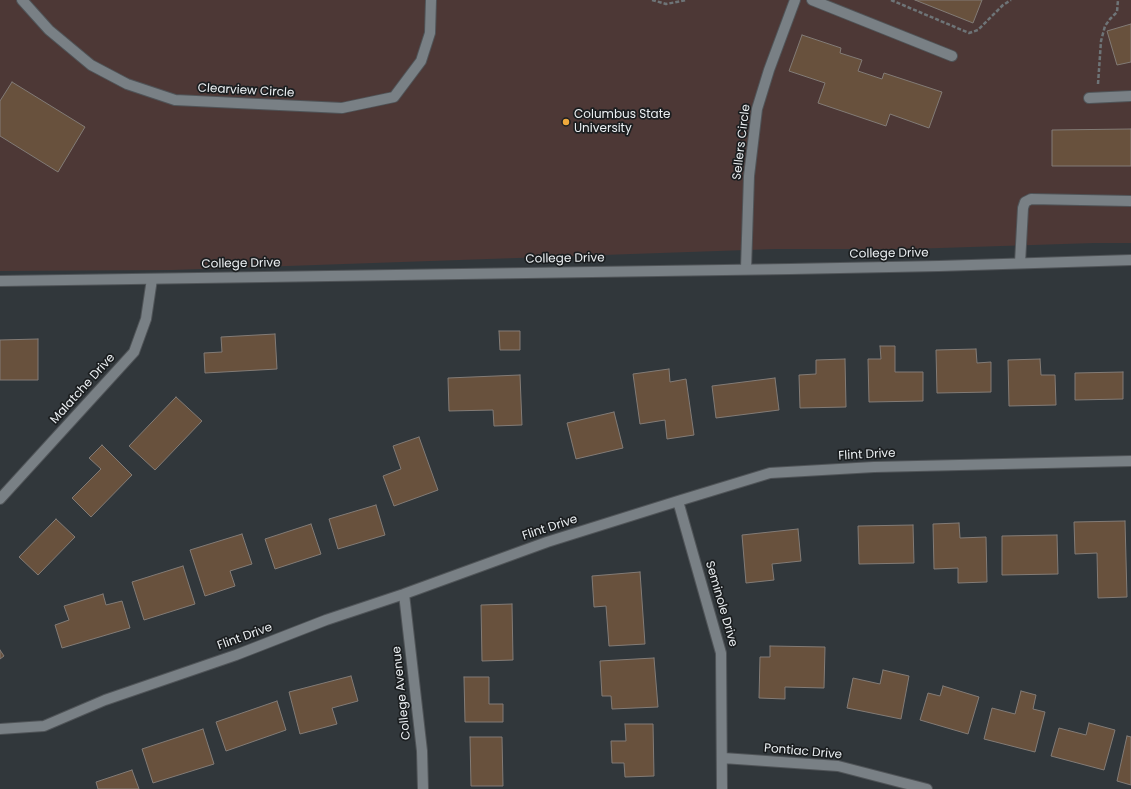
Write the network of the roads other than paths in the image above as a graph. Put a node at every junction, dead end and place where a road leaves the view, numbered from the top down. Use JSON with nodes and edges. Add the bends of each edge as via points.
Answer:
{"nodes":[{"id":1,"x":22,"y":0,"type":"edge"},
{"id":2,"x":431,"y":0,"type":"edge"},
{"id":3,"x":795,"y":0,"type":"edge"},
{"id":4,"x":812,"y":0,"type":"edge"},
{"id":5,"x":952,"y":56,"type":"dead end"},
{"id":6,"x":1131,"y":96,"type":"edge"},
{"id":7,"x":1093,"y":98,"type":"road end"},
{"id":8,"x":1131,"y":201,"type":"edge"},
{"id":9,"x":1131,"y":260,"type":"edge"},
{"id":10,"x":1020,"y":263,"type":"junction"},
{"id":11,"x":746,"y":270,"type":"junction"},
{"id":12,"x":152,"y":279,"type":"junction"},
{"id":13,"x":0,"y":281,"type":"edge"},
{"id":14,"x":1131,"y":461,"type":"edge"},
{"id":15,"x":0,"y":499,"type":"edge"},
{"id":16,"x":678,"y":501,"type":"junction"},
{"id":17,"x":404,"y":594,"type":"junction"},
{"id":18,"x":0,"y":729,"type":"edge"},
{"id":19,"x":723,"y":758,"type":"junction"},
{"id":20,"x":423,"y":789,"type":"edge"},
{"id":21,"x":722,"y":789,"type":"edge"},
{"id":22,"x":927,"y":789,"type":"edge"}],
"edges":[{"from":1,"to":2,"type":"street","name":"Clearview Circle","via":[[49,30],[91,65],[127,84],[175,100],[342,108],[394,97],[421,61],[430,33]]},
{"from":3,"to":11,"type":"street","name":"Sellers Circle","via":[[757,109],[749,176]]},
{"from":4,"to":5,"type":"street"},
{"from":6,"to":7,"type":"street"},
{"from":8,"to":10,"type":"street","via":[[1031,199],[1025,202]]},
{"from":9,"to":10,"type":"street","name":"College Drive"},
{"from":10,"to":11,"type":"street","name":"College Drive"},
{"from":11,"to":12,"type":"street","name":"College Drive"},
{"from":12,"to":13,"type":"street","name":"College Drive"},
{"from":12,"to":15,"type":"street","name":"Malatche Drive","via":[[146,319],[134,352]]},
{"from":14,"to":16,"type":"street","name":"Flint Drive","via":[[874,467],[770,474]]},
{"from":16,"to":17,"type":"street","name":"Flint Drive","via":[[547,542]]},
{"from":16,"to":19,"type":"street","name":"Seminole Drive","via":[[722,653]]},
{"from":17,"to":18,"type":"street","name":"Flint Drive","via":[[105,700],[44,726]]},
{"from":17,"to":20,"type":"street","name":"College Avenue","via":[[422,751]]},
{"from":19,"to":21,"type":"street","name":"Seminole Drive"},
{"from":19,"to":22,"type":"street","name":"Pontiac Drive","via":[[838,766]]}]}
